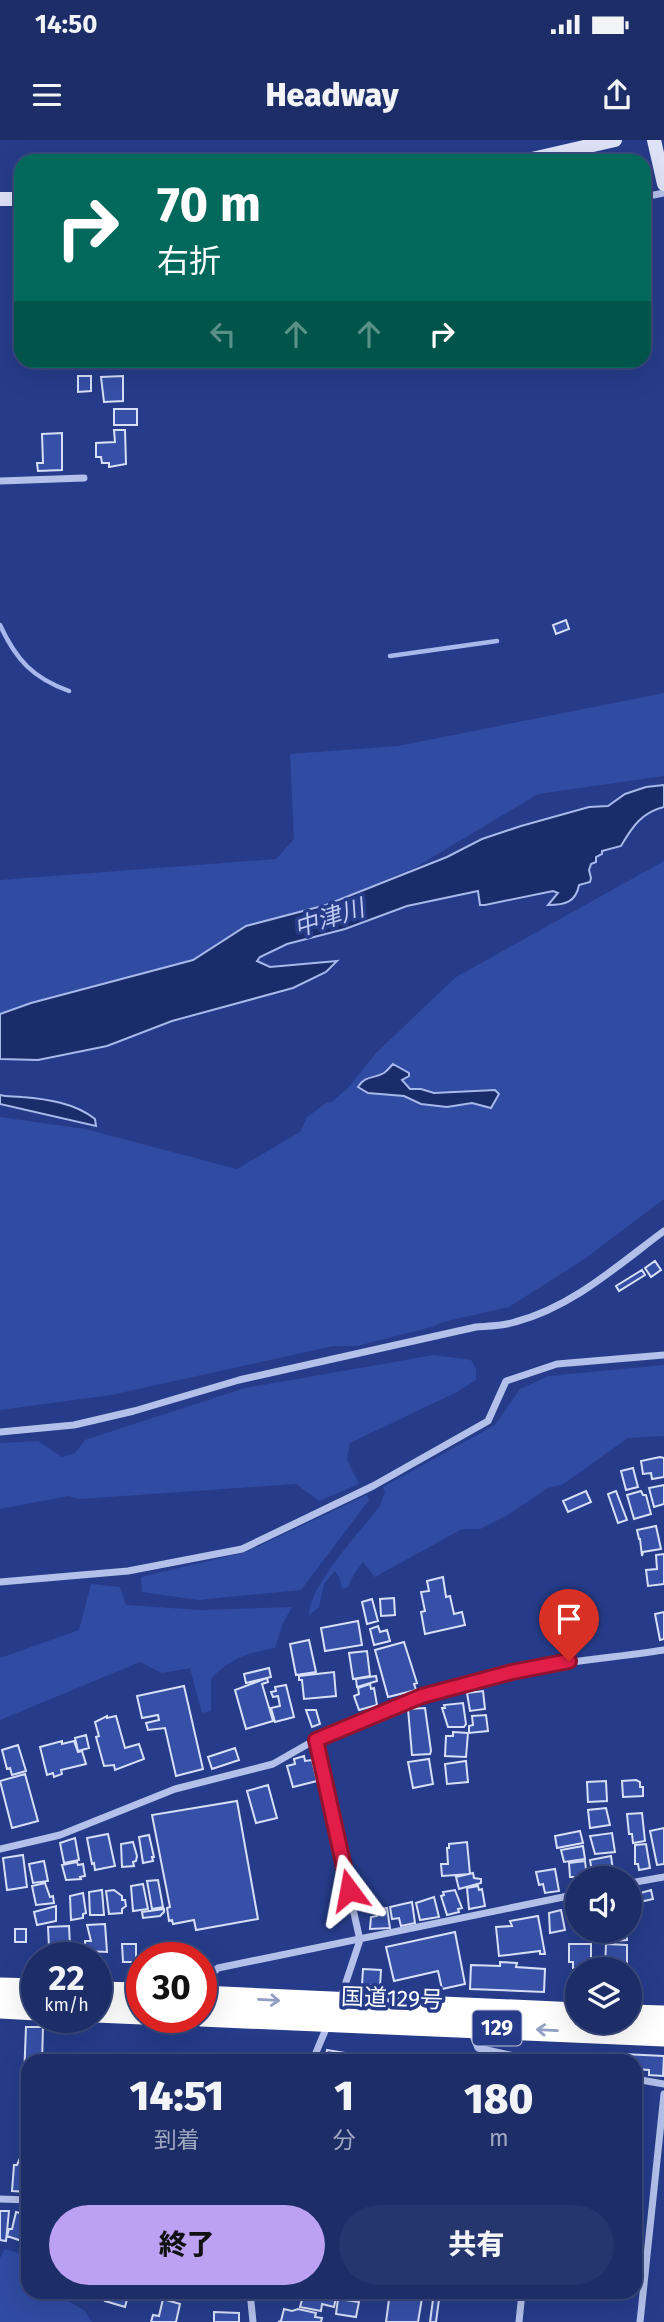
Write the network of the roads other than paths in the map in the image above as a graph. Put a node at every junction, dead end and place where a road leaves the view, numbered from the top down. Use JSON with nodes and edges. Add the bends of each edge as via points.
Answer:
{"nodes":[{"id":1,"x":615,"y":140,"type":"edge"},
{"id":2,"x":654,"y":140,"type":"edge"},
{"id":3,"x":554,"y":154,"type":"edge"},
{"id":4,"x":664,"y":184,"type":"edge"},
{"id":5,"x":84,"y":478,"type":"dead end"},
{"id":6,"x":0,"y":481,"type":"edge"},
{"id":7,"x":664,"y":1231,"type":"edge"},
{"id":8,"x":664,"y":1355,"type":"edge"},
{"id":9,"x":0,"y":1432,"type":"edge"},
{"id":10,"x":0,"y":1582,"type":"edge"},
{"id":11,"x":664,"y":1650,"type":"edge"},
{"id":12,"x":316,"y":1740,"type":"junction"},
{"id":13,"x":0,"y":1849,"type":"edge"},
{"id":14,"x":664,"y":1877,"type":"edge"},
{"id":15,"x":642,"y":1881,"type":"edge"},
{"id":16,"x":565,"y":1897,"type":"edge"},
{"id":17,"x":360,"y":1940,"type":"junction"},
{"id":18,"x":217,"y":1969,"type":"edge"},
{"id":19,"x":0,"y":1988,"type":"edge"},
{"id":20,"x":21,"y":1989,"type":"edge"},
{"id":21,"x":217,"y":1998,"type":"edge"},
{"id":22,"x":0,"y":2008,"type":"edge"},
{"id":23,"x":21,"y":2009,"type":"edge"},
{"id":24,"x":334,"y":2013,"type":"junction"},
{"id":25,"x":565,"y":2013,"type":"edge"},
{"id":26,"x":217,"y":2016,"type":"edge"},
{"id":27,"x":642,"y":2016,"type":"edge"},
{"id":28,"x":664,"y":2017,"type":"edge"},
{"id":29,"x":470,"y":2027,"type":"junction"},
{"id":30,"x":664,"y":2036,"type":"edge"},
{"id":31,"x":316,"y":2054,"type":"edge"},
{"id":32,"x":505,"y":2054,"type":"edge"},
{"id":33,"x":642,"y":2080,"type":"edge"},
{"id":34,"x":664,"y":2084,"type":"edge"},
{"id":35,"x":664,"y":2094,"type":"edge"},
{"id":36,"x":0,"y":2199,"type":"edge"},
{"id":37,"x":21,"y":2200,"type":"edge"},
{"id":38,"x":251,"y":2299,"type":"edge"},
{"id":39,"x":521,"y":2299,"type":"edge"},
{"id":40,"x":253,"y":2322,"type":"edge"},
{"id":41,"x":519,"y":2322,"type":"edge"},
{"id":42,"x":640,"y":2322,"type":"edge"}],
"edges":[{"from":1,"to":3,"type":"street"},
{"from":2,"to":4,"type":"street"},
{"from":5,"to":6,"type":"street"},
{"from":7,"to":9,"type":"street","via":[[579,1294],[544,1313],[512,1323],[239,1380],[74,1425]]},
{"from":8,"to":10,"type":"street","via":[[557,1364],[506,1381],[488,1421],[373,1486],[242,1549],[128,1571]]},
{"from":11,"to":12,"type":"street","via":[[512,1672],[422,1696]]},
{"from":12,"to":13,"type":"street","via":[[273,1764],[175,1789],[60,1835]]},
{"from":12,"to":17,"type":"street"},
{"from":14,"to":15,"type":"street"},
{"from":16,"to":17,"type":"street"},
{"from":17,"to":18,"type":"street"},
{"from":17,"to":24,"type":"street"},
{"from":19,"to":20,"type":"highway"},
{"from":21,"to":24,"type":"highway","name":"国道129号","number":"129","one_way":true},
{"from":22,"to":23,"type":"highway"},
{"from":24,"to":25,"type":"highway","name":"国道129号","number":"129"},
{"from":24,"to":26,"type":"highway","name":"国道129号","number":"129"},
{"from":24,"to":29,"type":"highway","name":"国道129号","number":"129"},
{"from":24,"to":31,"type":"street"},
{"from":27,"to":28,"type":"highway"},
{"from":30,"to":29,"type":"highway","name":"国道129号","number":"129","one_way":true},
{"from":29,"to":32,"type":"street","via":[[478,2048]]},
{"from":33,"to":34,"type":"street"},
{"from":35,"to":42,"type":"street"},
{"from":36,"to":37,"type":"street"},
{"from":38,"to":40,"type":"street"},
{"from":39,"to":41,"type":"street"}]}
